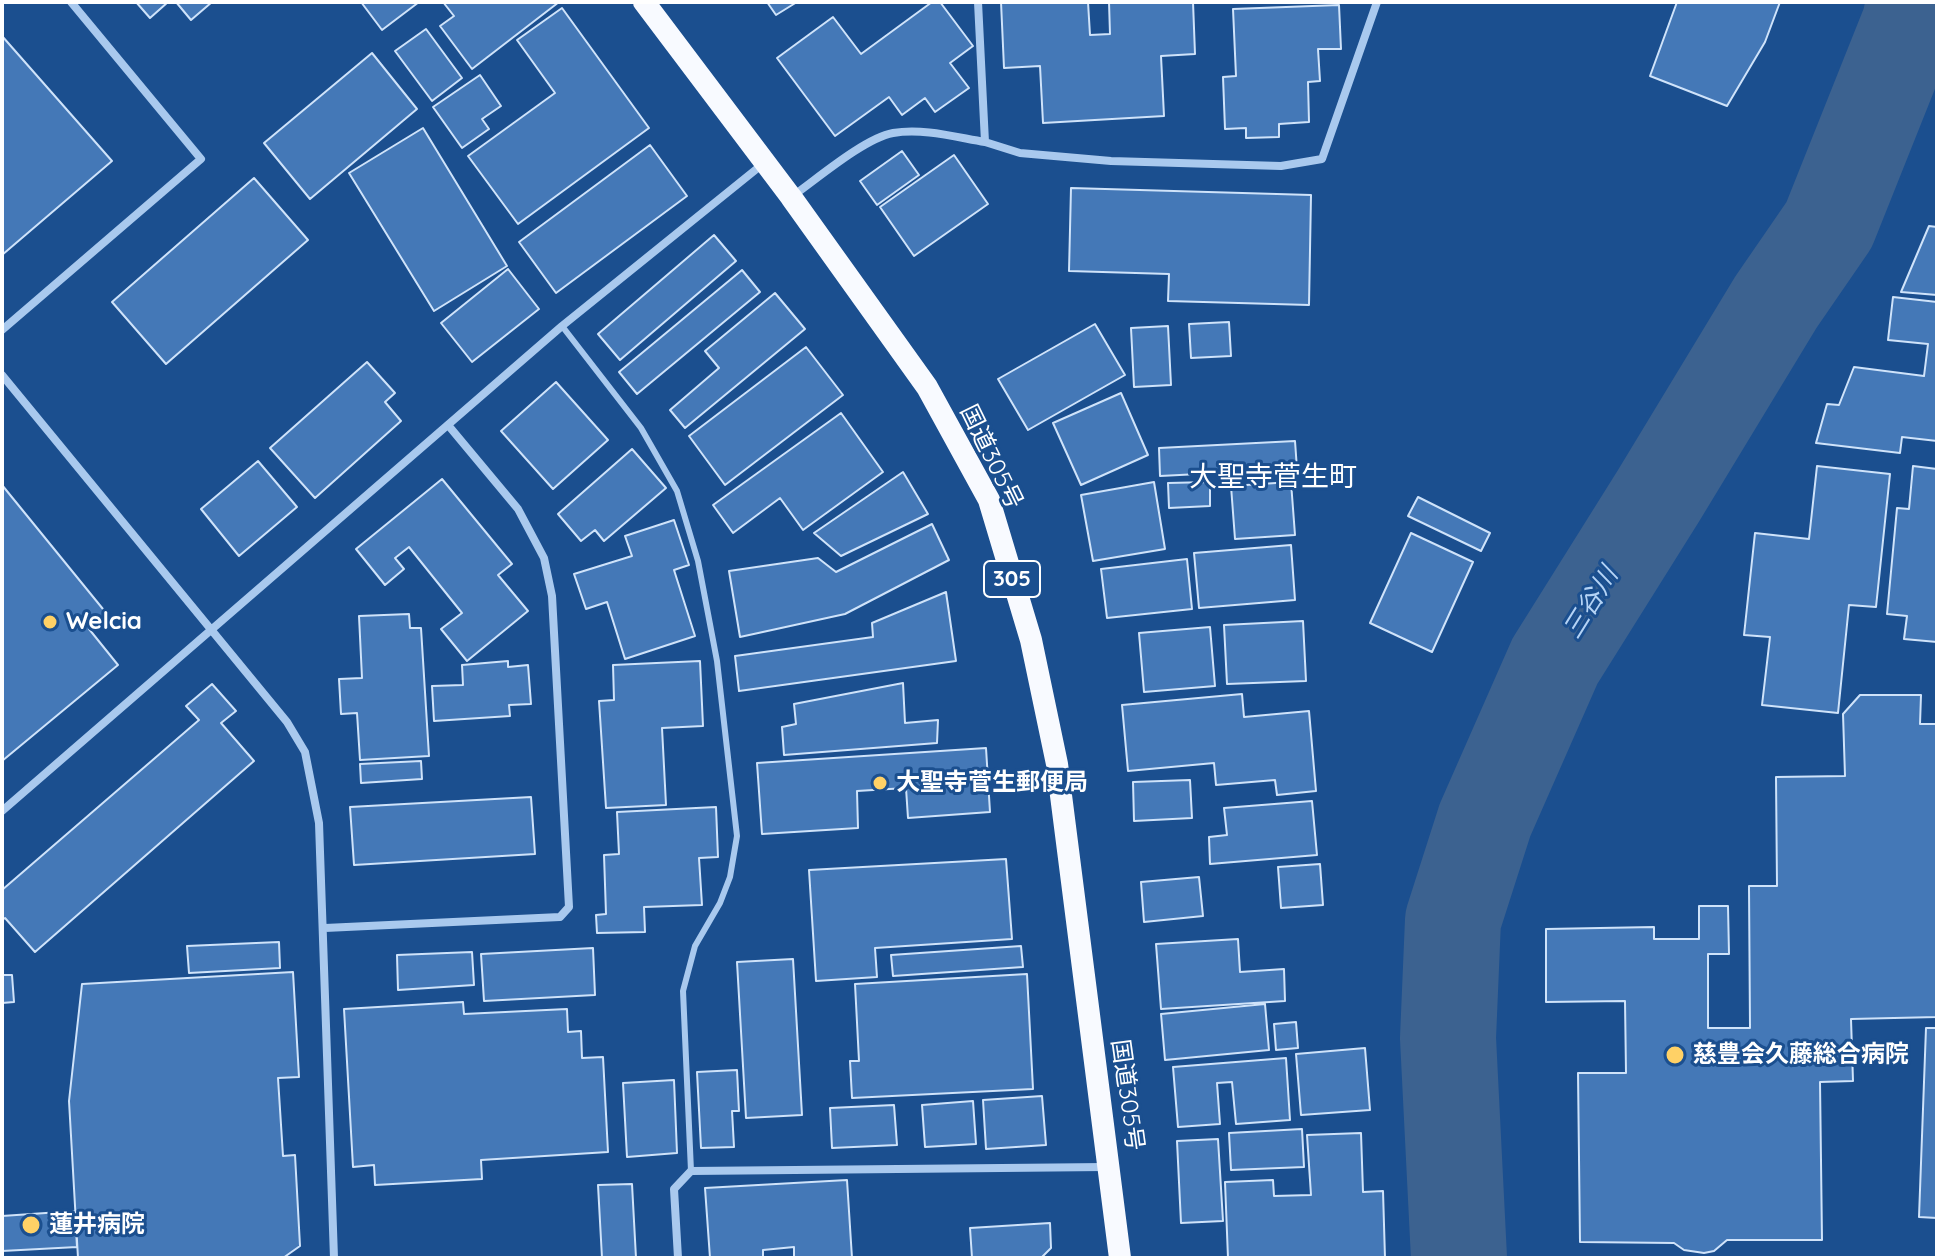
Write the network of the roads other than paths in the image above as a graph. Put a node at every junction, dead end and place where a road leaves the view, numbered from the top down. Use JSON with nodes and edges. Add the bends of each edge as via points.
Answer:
{"nodes":[{"id":1,"x":71,"y":2,"type":"edge"},
{"id":2,"x":644,"y":2,"type":"edge"},
{"id":3,"x":978,"y":2,"type":"edge"},
{"id":4,"x":1377,"y":2,"type":"edge"},
{"id":5,"x":985,"y":142,"type":"junction"},
{"id":6,"x":765,"y":163,"type":"junction"},
{"id":7,"x":791,"y":197,"type":"junction"},
{"id":8,"x":562,"y":326,"type":"junction"},
{"id":9,"x":2,"y":330,"type":"edge"},
{"id":10,"x":2,"y":375,"type":"edge"},
{"id":11,"x":448,"y":425,"type":"junction"},
{"id":12,"x":212,"y":627,"type":"junction"},
{"id":13,"x":2,"y":811,"type":"edge"},
{"id":14,"x":325,"y":928,"type":"junction"},
{"id":15,"x":1110,"y":1167,"type":"junction"},
{"id":16,"x":691,"y":1171,"type":"junction"},
{"id":17,"x":334,"y":1258,"type":"edge"},
{"id":18,"x":678,"y":1258,"type":"edge"},
{"id":19,"x":1120,"y":1258,"type":"edge"}],
"edges":[{"from":1,"to":9,"type":"street","via":[[201,159]]},
{"from":2,"to":6,"type":"highway","name":"国道305号","number":"305"},
{"from":3,"to":5,"type":"street"},
{"from":4,"to":5,"type":"street","via":[[1322,159],[1281,166],[1111,161],[1020,153]]},
{"from":5,"to":7,"type":"street","via":[[922,132],[891,134],[869,143]]},
{"from":6,"to":7,"type":"highway","name":"国道305号","number":"305"},
{"from":6,"to":8,"type":"street"},
{"from":7,"to":15,"type":"highway","name":"国道305号","number":"305","via":[[927,387],[989,500],[1031,640],[1057,764]]},
{"from":8,"to":11,"type":"street"},
{"from":8,"to":16,"type":"lane","via":[[641,428],[677,491],[698,561],[717,661],[737,836],[730,877],[695,946],[683,991]]},
{"from":10,"to":12,"type":"street"},
{"from":11,"to":12,"type":"street"},
{"from":11,"to":14,"type":"street","via":[[518,509],[544,558],[552,596],[569,907],[560,917]]},
{"from":12,"to":13,"type":"street"},
{"from":12,"to":14,"type":"street","via":[[305,752],[319,823]]},
{"from":14,"to":17,"type":"street"},
{"from":15,"to":16,"type":"street"},
{"from":15,"to":19,"type":"highway","name":"国道305号","number":"305"},
{"from":16,"to":18,"type":"street","via":[[674,1189]]}]}
